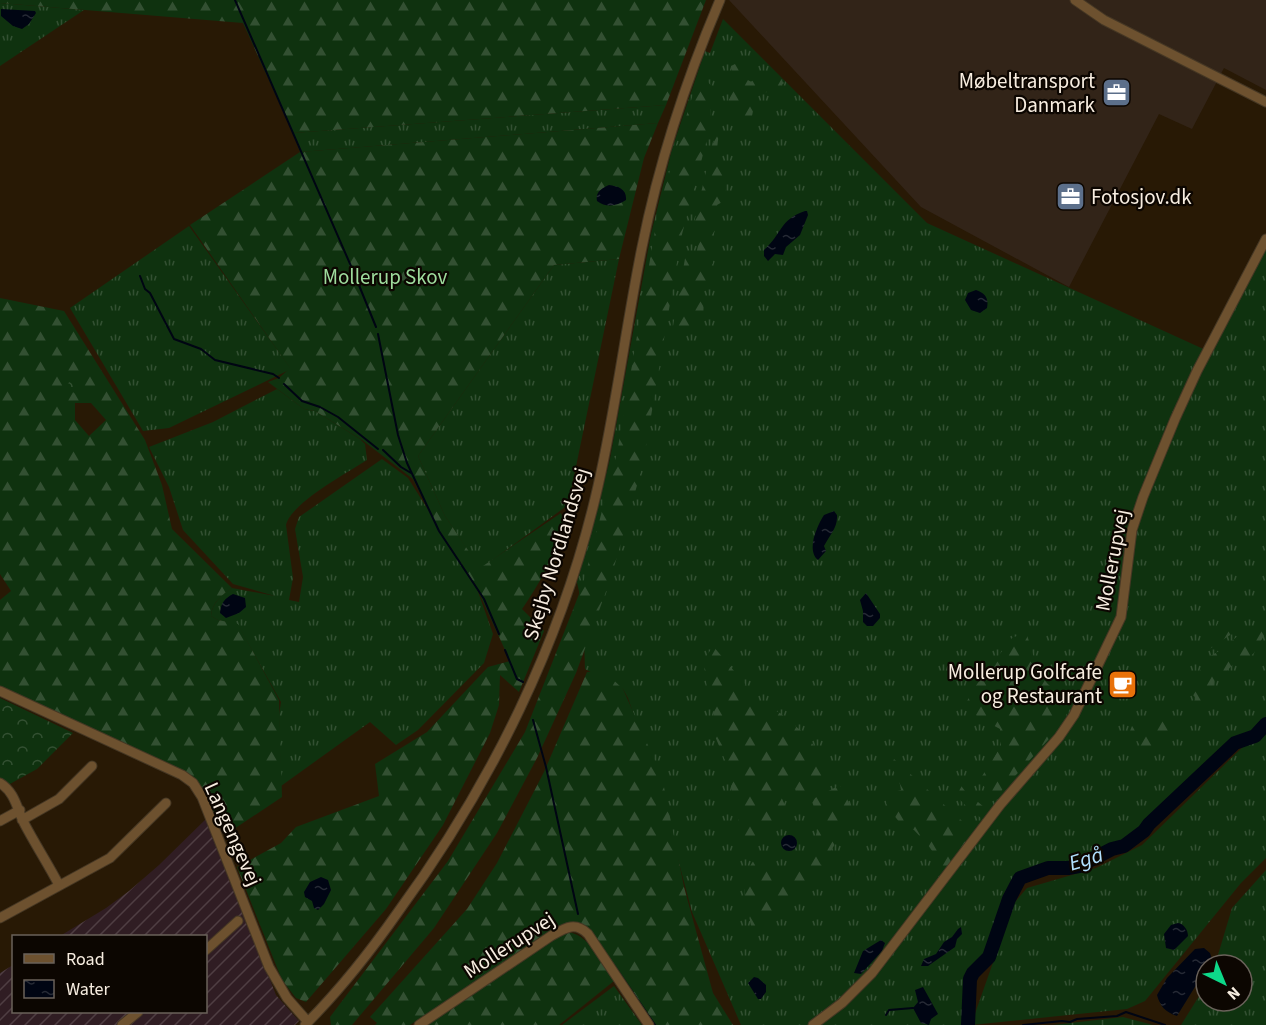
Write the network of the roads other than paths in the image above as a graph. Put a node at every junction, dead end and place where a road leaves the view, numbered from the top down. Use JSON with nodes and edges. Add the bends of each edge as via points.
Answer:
{"nodes":[{"id":1,"x":720,"y":0,"type":"edge"},
{"id":2,"x":1075,"y":0,"type":"edge"},
{"id":3,"x":1093,"y":0,"type":"edge"},
{"id":4,"x":1087,"y":10,"type":"junction"},
{"id":5,"x":1266,"y":102,"type":"edge"},
{"id":6,"x":1266,"y":239,"type":"edge"},
{"id":7,"x":0,"y":691,"type":"edge"},
{"id":8,"x":92,"y":766,"type":"dead end"},
{"id":9,"x":0,"y":783,"type":"edge"},
{"id":10,"x":166,"y":803,"type":"dead end"},
{"id":11,"x":20,"y":810,"type":"junction"},
{"id":12,"x":22,"y":820,"type":"junction"},
{"id":13,"x":0,"y":821,"type":"edge"},
{"id":14,"x":59,"y":885,"type":"junction"},
{"id":15,"x":0,"y":918,"type":"edge"},
{"id":16,"x":238,"y":921,"type":"dead end"},
{"id":17,"x":207,"y":949,"type":"edge"},
{"id":18,"x":136,"y":1013,"type":"edge"},
{"id":19,"x":306,"y":1023,"type":"edge"},
{"id":20,"x":122,"y":1025,"type":"edge"},
{"id":21,"x":419,"y":1025,"type":"edge"},
{"id":22,"x":649,"y":1025,"type":"edge"},
{"id":23,"x":813,"y":1025,"type":"edge"}],
"edges":[{"from":1,"to":19,"type":"street","name":"Skejby Nordlandsvej","via":[[685,92],[655,191],[598,486],[569,589],[544,656],[470,806],[427,873],[356,967]]},
{"from":2,"to":4,"type":"street"},
{"from":3,"to":4,"type":"street"},
{"from":4,"to":5,"type":"street"},
{"from":6,"to":23,"type":"street","name":"Mollerupvej","via":[[1174,419],[1132,530],[1121,616],[1074,715],[859,989]]},
{"from":7,"to":19,"type":"street","name":"Langengevej","via":[[193,783],[211,818],[278,985]]},
{"from":8,"to":12,"type":"street","via":[[59,799]]},
{"from":9,"to":11,"type":"street","via":[[7,787]]},
{"from":10,"to":14,"type":"street","via":[[110,858]]},
{"from":11,"to":12,"type":"street"},
{"from":11,"to":13,"type":"street"},
{"from":12,"to":14,"type":"street"},
{"from":14,"to":15,"type":"street"},
{"from":16,"to":17,"type":"street"},
{"from":18,"to":20,"type":"street"},
{"from":21,"to":22,"type":"street","name":"Mollerupvej","via":[[565,927],[574,926],[588,934]]}]}
